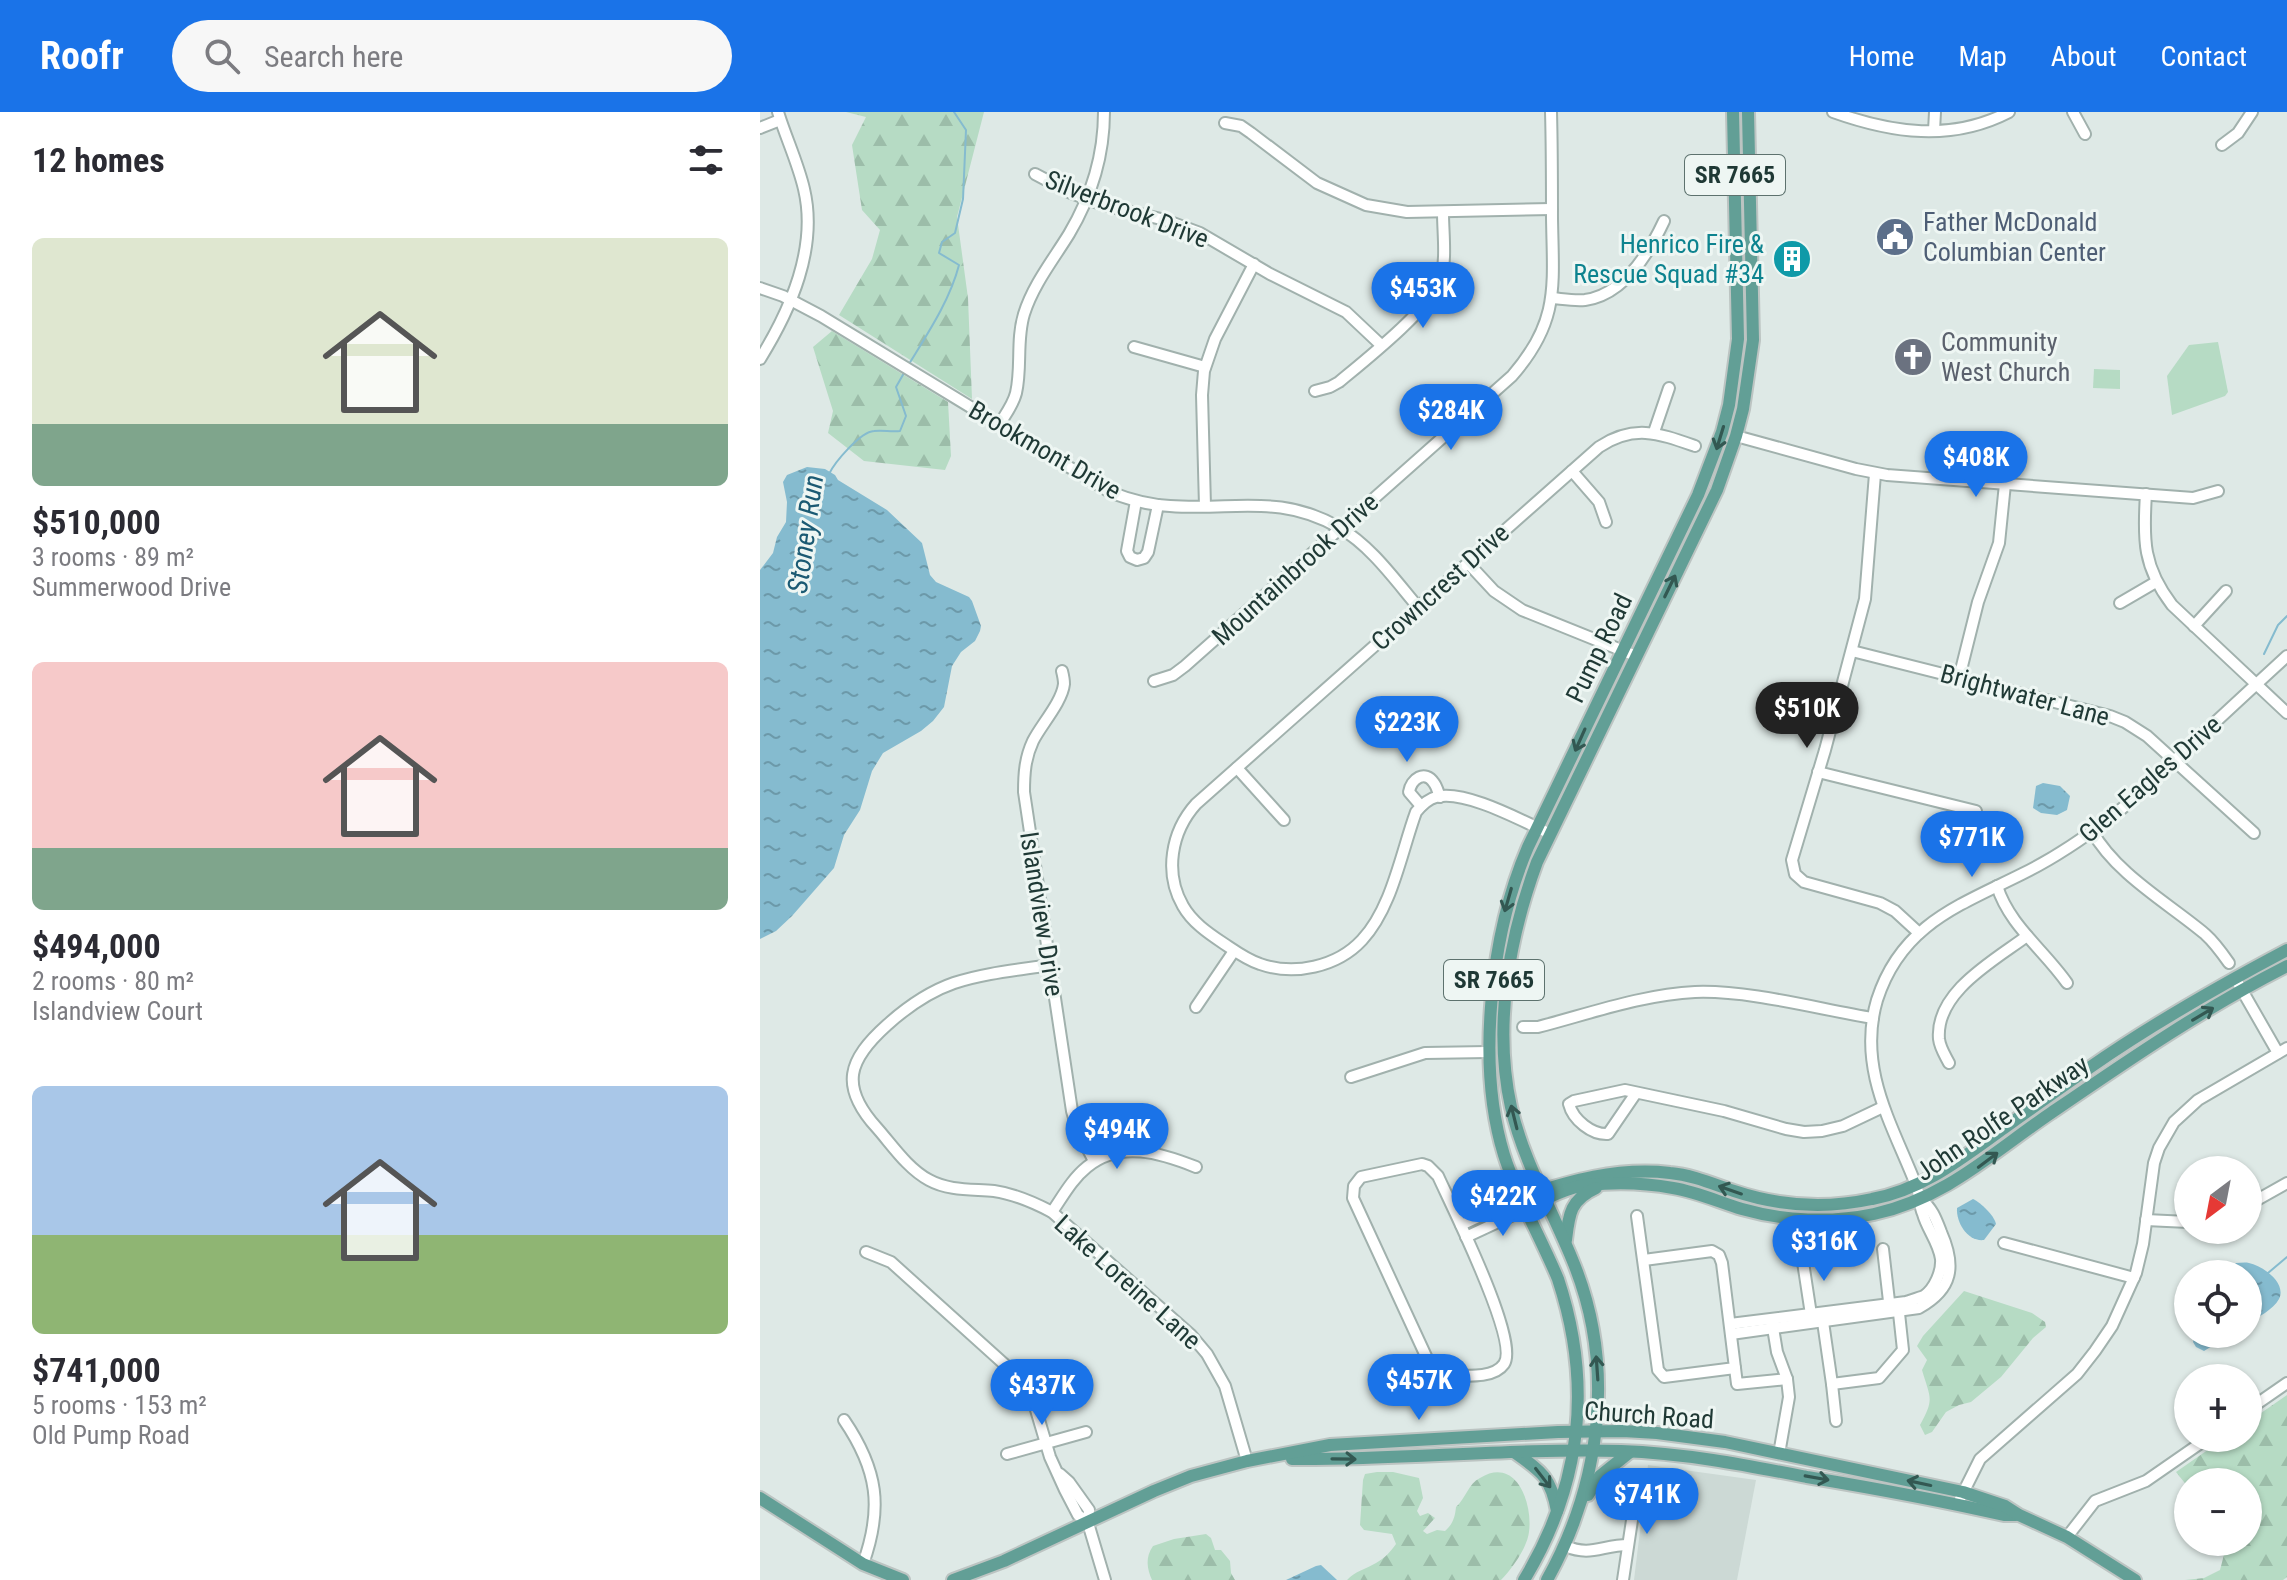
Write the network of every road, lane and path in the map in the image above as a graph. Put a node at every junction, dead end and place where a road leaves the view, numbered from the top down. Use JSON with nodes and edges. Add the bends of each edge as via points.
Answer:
{"nodes":[{"id":1,"x":1104,"y":112,"type":"edge"},
{"id":2,"x":1551,"y":112,"type":"edge"},
{"id":3,"x":1733,"y":112,"type":"edge"},
{"id":4,"x":1748,"y":112,"type":"edge"},
{"id":5,"x":1833,"y":112,"type":"edge"},
{"id":6,"x":1935,"y":112,"type":"edge"},
{"id":7,"x":2009,"y":112,"type":"edge"},
{"id":8,"x":2073,"y":112,"type":"edge"},
{"id":9,"x":2252,"y":112,"type":"edge"},
{"id":10,"x":779,"y":116,"type":"edge"},
{"id":11,"x":1225,"y":123,"type":"dead end"},
{"id":12,"x":760,"y":128,"type":"edge"},
{"id":13,"x":1934,"y":131,"type":"junction"},
{"id":14,"x":2085,"y":134,"type":"dead end"},
{"id":15,"x":2222,"y":145,"type":"dead end"},
{"id":16,"x":1035,"y":174,"type":"dead end"},
{"id":17,"x":1086,"y":198,"type":"junction"},
{"id":18,"x":1552,"y":209,"type":"junction"},
{"id":19,"x":1443,"y":213,"type":"junction"},
{"id":20,"x":1664,"y":221,"type":"dead end"},
{"id":21,"x":1254,"y":264,"type":"junction"},
{"id":22,"x":760,"y":288,"type":"edge"},
{"id":23,"x":1552,"y":298,"type":"junction"},
{"id":24,"x":790,"y":299,"type":"junction"},
{"id":25,"x":1381,"y":345,"type":"junction"},
{"id":26,"x":1134,"y":347,"type":"dead end"},
{"id":27,"x":760,"y":359,"type":"edge"},
{"id":28,"x":1205,"y":367,"type":"junction"},
{"id":29,"x":1669,"y":388,"type":"dead end"},
{"id":30,"x":1315,"y":391,"type":"dead end"},
{"id":31,"x":999,"y":425,"type":"junction"},
{"id":32,"x":1654,"y":432,"type":"junction"},
{"id":33,"x":1736,"y":436,"type":"junction"},
{"id":34,"x":1695,"y":446,"type":"dead end"},
{"id":35,"x":1572,"y":471,"type":"junction"},
{"id":36,"x":1875,"y":474,"type":"junction"},
{"id":37,"x":2005,"y":484,"type":"junction"},
{"id":38,"x":2218,"y":491,"type":"dead end"},
{"id":39,"x":2146,"y":494,"type":"junction"},
{"id":40,"x":1136,"y":501,"type":"junction"},
{"id":41,"x":1158,"y":505,"type":"junction"},
{"id":42,"x":1205,"y":506,"type":"junction"},
{"id":43,"x":1606,"y":522,"type":"dead end"},
{"id":44,"x":1341,"y":528,"type":"junction"},
{"id":45,"x":1468,"y":563,"type":"junction"},
{"id":46,"x":2156,"y":582,"type":"junction"},
{"id":47,"x":2226,"y":591,"type":"dead end"},
{"id":48,"x":2120,"y":603,"type":"dead end"},
{"id":49,"x":1418,"y":607,"type":"junction"},
{"id":50,"x":2194,"y":626,"type":"junction"},
{"id":51,"x":1623,"y":650,"type":"junction"},
{"id":52,"x":1852,"y":651,"type":"junction"},
{"id":53,"x":1636,"y":656,"type":"junction"},
{"id":54,"x":2287,"y":656,"type":"edge"},
{"id":55,"x":1062,"y":671,"type":"dead end"},
{"id":56,"x":1959,"y":678,"type":"junction"},
{"id":57,"x":1154,"y":681,"type":"dead end"},
{"id":58,"x":2256,"y":684,"type":"junction"},
{"id":59,"x":2287,"y":713,"type":"edge"},
{"id":60,"x":2174,"y":760,"type":"junction"},
{"id":61,"x":1237,"y":768,"type":"junction"},
{"id":62,"x":1818,"y":772,"type":"junction"},
{"id":63,"x":1440,"y":797,"type":"junction"},
{"id":64,"x":1421,"y":806,"type":"junction"},
{"id":65,"x":1976,"y":811,"type":"dead end"},
{"id":66,"x":1284,"y":820,"type":"dead end"},
{"id":67,"x":1537,"y":828,"type":"junction"},
{"id":68,"x":2092,"y":831,"type":"junction"},
{"id":69,"x":2254,"y":833,"type":"dead end"},
{"id":70,"x":1551,"y":834,"type":"junction"},
{"id":71,"x":1997,"y":886,"type":"junction"},
{"id":72,"x":1919,"y":933,"type":"junction"},
{"id":73,"x":2027,"y":936,"type":"junction"},
{"id":74,"x":2287,"y":950,"type":"edge"},
{"id":75,"x":1234,"y":951,"type":"junction"},
{"id":76,"x":2229,"y":963,"type":"dead end"},
{"id":77,"x":1050,"y":965,"type":"junction"},
{"id":78,"x":2287,"y":966,"type":"edge"},
{"id":79,"x":2235,"y":978,"type":"junction"},
{"id":80,"x":2067,"y":983,"type":"dead end"},
{"id":81,"x":2242,"y":991,"type":"junction"},
{"id":82,"x":1196,"y":1007,"type":"dead end"},
{"id":83,"x":1873,"y":1018,"type":"junction"},
{"id":84,"x":1523,"y":1027,"type":"dead end"},
{"id":85,"x":2282,"y":1050,"type":"edge"},
{"id":86,"x":1488,"y":1052,"type":"junction"},
{"id":87,"x":1949,"y":1063,"type":"dead end"},
{"id":88,"x":1351,"y":1077,"type":"dead end"},
{"id":89,"x":1636,"y":1093,"type":"junction"},
{"id":90,"x":1883,"y":1107,"type":"junction"},
{"id":91,"x":1094,"y":1161,"type":"junction"},
{"id":92,"x":1196,"y":1167,"type":"dead end"},
{"id":93,"x":2287,"y":1183,"type":"edge"},
{"id":94,"x":1601,"y":1185,"type":"junction"},
{"id":95,"x":1916,"y":1186,"type":"junction"},
{"id":96,"x":1543,"y":1194,"type":"junction"},
{"id":97,"x":2262,"y":1197,"type":"edge"},
{"id":98,"x":1921,"y":1199,"type":"junction"},
{"id":99,"x":1524,"y":1203,"type":"junction"},
{"id":100,"x":1052,"y":1212,"type":"junction"},
{"id":101,"x":1637,"y":1216,"type":"dead end"},
{"id":102,"x":2146,"y":1220,"type":"junction"},
{"id":103,"x":2174,"y":1221,"type":"edge"},
{"id":104,"x":1461,"y":1225,"type":"junction"},
{"id":105,"x":1466,"y":1237,"type":"junction"},
{"id":106,"x":2004,"y":1243,"type":"dead end"},
{"id":107,"x":1565,"y":1244,"type":"junction"},
{"id":108,"x":1801,"y":1249,"type":"dead end"},
{"id":109,"x":1883,"y":1249,"type":"dead end"},
{"id":110,"x":866,"y":1252,"type":"dead end"},
{"id":111,"x":1644,"y":1260,"type":"junction"},
{"id":112,"x":2134,"y":1278,"type":"junction"},
{"id":113,"x":1894,"y":1307,"type":"junction"},
{"id":114,"x":1817,"y":1318,"type":"junction"},
{"id":115,"x":1772,"y":1324,"type":"junction"},
{"id":116,"x":1730,"y":1329,"type":"junction"},
{"id":117,"x":1735,"y":1368,"type":"junction"},
{"id":118,"x":1787,"y":1379,"type":"junction"},
{"id":119,"x":2287,"y":1383,"type":"edge"},
{"id":120,"x":1832,"y":1384,"type":"junction"},
{"id":121,"x":2262,"y":1400,"type":"edge"},
{"id":122,"x":844,"y":1420,"type":"dead end"},
{"id":123,"x":1836,"y":1421,"type":"dead end"},
{"id":124,"x":1086,"y":1432,"type":"dead end"},
{"id":125,"x":1576,"y":1432,"type":"junction"},
{"id":126,"x":1596,"y":1432,"type":"junction"},
{"id":127,"x":1046,"y":1443,"type":"junction"},
{"id":128,"x":1574,"y":1451,"type":"junction"},
{"id":129,"x":1594,"y":1451,"type":"junction"},
{"id":130,"x":1514,"y":1452,"type":"junction"},
{"id":131,"x":1631,"y":1452,"type":"junction"},
{"id":132,"x":2188,"y":1452,"type":"edge"},
{"id":133,"x":1007,"y":1454,"type":"dead end"},
{"id":134,"x":1779,"y":1454,"type":"junction"},
{"id":135,"x":1266,"y":1458,"type":"junction"},
{"id":136,"x":1247,"y":1461,"type":"junction"},
{"id":137,"x":1637,"y":1487,"type":"dead end"},
{"id":138,"x":1963,"y":1492,"type":"junction"},
{"id":139,"x":760,"y":1498,"type":"edge"},
{"id":140,"x":1958,"y":1505,"type":"junction"},
{"id":141,"x":1580,"y":1508,"type":"junction"},
{"id":142,"x":1557,"y":1514,"type":"junction"},
{"id":143,"x":2019,"y":1515,"type":"junction"},
{"id":144,"x":1088,"y":1523,"type":"junction"},
{"id":145,"x":2067,"y":1537,"type":"junction"},
{"id":146,"x":1628,"y":1545,"type":"junction"},
{"id":147,"x":1565,"y":1546,"type":"junction"},
{"id":148,"x":863,"y":1564,"type":"junction"},
{"id":149,"x":903,"y":1580,"type":"edge"},
{"id":150,"x":953,"y":1580,"type":"edge"},
{"id":151,"x":1105,"y":1580,"type":"edge"},
{"id":152,"x":1524,"y":1580,"type":"edge"},
{"id":153,"x":1547,"y":1580,"type":"edge"},
{"id":154,"x":1623,"y":1580,"type":"edge"},
{"id":155,"x":2135,"y":1580,"type":"edge"}],
"edges":[{"from":1,"to":17,"type":"street","via":[[1097,172]]},
{"from":2,"to":18,"type":"street","name":"Mountainbrook Drive"},
{"from":3,"to":51,"type":"main road","name":"Pump Road","number":"SR 7665","one_way":true,"via":[[1738,311],[1729,405],[1709,471]]},
{"from":4,"to":33,"type":"main road","name":"Pump Road","number":"SR 7665","via":[[1753,340]]},
{"from":5,"to":13,"type":"street","via":[[1875,126]]},
{"from":6,"to":13,"type":"street"},
{"from":7,"to":13,"type":"street","via":[[1972,127]]},
{"from":8,"to":14,"type":"street"},
{"from":9,"to":15,"type":"street"},
{"from":10,"to":12,"type":"street"},
{"from":10,"to":24,"type":"street","via":[[803,187],[808,222],[803,265]]},
{"from":11,"to":19,"type":"street","via":[[1241,126],[1306,176],[1349,199],[1386,210]]},
{"from":16,"to":17,"type":"street","name":"Silverbrook Drive"},
{"from":17,"to":21,"type":"street","name":"Silverbrook Drive","via":[[1184,226]]},
{"from":17,"to":31,"type":"street","via":[[1030,298],[1019,335],[1017,389]]},
{"from":18,"to":19,"type":"street"},
{"from":18,"to":23,"type":"street","name":"Mountainbrook Drive"},
{"from":19,"to":25,"type":"street","via":[[1440,283],[1429,301]]},
{"from":20,"to":23,"type":"street","via":[[1642,260],[1606,292],[1586,300]]},
{"from":21,"to":25,"type":"street","name":"Silverbrook Drive","via":[[1346,312]]},
{"from":21,"to":28,"type":"street"},
{"from":22,"to":24,"type":"street","name":"Brookmont Drive"},
{"from":23,"to":44,"type":"street","name":"Mountainbrook Drive","via":[[1536,344],[1512,376]]},
{"from":24,"to":27,"type":"street"},
{"from":24,"to":31,"type":"street","name":"Brookmont Drive"},
{"from":25,"to":30,"type":"street","via":[[1339,382]]},
{"from":26,"to":28,"type":"street"},
{"from":28,"to":42,"type":"street"},
{"from":29,"to":32,"type":"street"},
{"from":31,"to":40,"type":"street","name":"Brookmont Drive","via":[[1094,484]]},
{"from":32,"to":34,"type":"street","name":"Crowncrest Drive"},
{"from":32,"to":35,"type":"street","name":"Crowncrest Drive","via":[[1616,437]]},
{"from":33,"to":36,"type":"street"},
{"from":53,"to":33,"type":"main road","name":"Pump Road","number":"SR 7665","one_way":true,"via":[[1717,490]]},
{"from":35,"to":43,"type":"street","via":[[1599,502]]},
{"from":35,"to":45,"type":"street","name":"Crowncrest Drive"},
{"from":36,"to":37,"type":"street"},
{"from":36,"to":52,"type":"street","via":[[1866,591]]},
{"from":37,"to":39,"type":"street"},
{"from":37,"to":56,"type":"street","via":[[1999,543]]},
{"from":38,"to":39,"type":"street","via":[[2193,498]]},
{"from":39,"to":46,"type":"street","via":[[2145,551]]},
{"from":40,"to":41,"type":"street","name":"Brookmont Drive"},
{"from":40,"to":41,"type":"street","via":[[1127,551],[1137,560],[1148,552]]},
{"from":41,"to":42,"type":"street","name":"Brookmont Drive"},
{"from":42,"to":44,"type":"street","name":"Brookmont Drive","via":[[1286,507]]},
{"from":44,"to":49,"type":"street","name":"Brookmont Drive"},
{"from":44,"to":57,"type":"street","name":"Mountainbrook Drive","via":[[1185,666]]},
{"from":45,"to":49,"type":"street","name":"Crowncrest Drive"},
{"from":45,"to":51,"type":"street","via":[[1494,591],[1522,610]]},
{"from":46,"to":48,"type":"street"},
{"from":46,"to":50,"type":"street"},
{"from":47,"to":50,"type":"street"},
{"from":49,"to":61,"type":"street","name":"Crowncrest Drive"},
{"from":50,"to":58,"type":"street"},
{"from":51,"to":53,"type":"street"},
{"from":51,"to":67,"type":"main road","name":"Pump Road","number":"SR 7665","one_way":true},
{"from":52,"to":56,"type":"street","name":"Brightwater Lane"},
{"from":52,"to":62,"type":"street"},
{"from":53,"to":70,"type":"main road","name":"Pump Road","number":"SR 7665"},
{"from":54,"to":58,"type":"street","name":"Glen Eagles Drive"},
{"from":55,"to":77,"type":"street","name":"Islandview Drive","via":[[1064,685],[1032,744],[1024,779]]},
{"from":56,"to":60,"type":"street","name":"Brightwater Lane","via":[[2125,722]]},
{"from":58,"to":59,"type":"street"},
{"from":58,"to":60,"type":"street","name":"Glen Eagles Drive"},
{"from":60,"to":68,"type":"street","name":"Glen Eagles Drive"},
{"from":60,"to":69,"type":"street","name":"Brightwater Lane"},
{"from":61,"to":66,"type":"street"},
{"from":61,"to":75,"type":"street","name":"Crowncrest Drive","via":[[1183,822],[1172,866],[1184,908]]},
{"from":62,"to":65,"type":"street"},
{"from":62,"to":72,"type":"street","via":[[1792,860],[1795,874],[1808,884],[1888,907]]},
{"from":63,"to":64,"type":"street"},
{"from":63,"to":64,"type":"street","name":"Crowncrest Drive","via":[[1432,780],[1416,778],[1409,792]]},
{"from":63,"to":67,"type":"street","name":"Crowncrest Drive","via":[[1488,806]]},
{"from":64,"to":75,"type":"street","name":"Crowncrest Drive","via":[[1381,914],[1354,948],[1330,962],[1291,969],[1259,964]]},
{"from":67,"to":70,"type":"street","name":"Crowncrest Drive"},
{"from":67,"to":86,"type":"main road","name":"Pump Road","number":"SR 7665","one_way":true,"via":[[1505,912]]},
{"from":68,"to":71,"type":"street","name":"Glen Eagles Drive"},
{"from":68,"to":76,"type":"street","via":[[2103,848],[2204,934]]},
{"from":96,"to":70,"type":"main road","name":"Pump Road","number":"SR 7665","one_way":true,"via":[[1510,1106],[1504,1031],[1519,917]]},
{"from":71,"to":72,"type":"street","name":"Glen Eagles Drive","via":[[1948,910]]},
{"from":71,"to":73,"type":"street"},
{"from":72,"to":83,"type":"street","name":"Glen Eagles Drive","via":[[1893,964]]},
{"from":73,"to":80,"type":"street"},
{"from":73,"to":87,"type":"street","via":[[1970,978],[1949,1003],[1939,1035]]},
{"from":74,"to":79,"type":"main road","name":"John Rolfe Parkway"},
{"from":75,"to":82,"type":"street"},
{"from":77,"to":91,"type":"street","name":"Islandview Drive","via":[[1072,1111]]},
{"from":77,"to":100,"type":"street","name":"Lake Loreine Lane","via":[[956,982],[911,1004],[866,1044],[853,1084],[862,1111],[928,1179],[1012,1195]]},
{"from":78,"to":81,"type":"main road","name":"John Rolfe Parkway"},
{"from":79,"to":81,"type":"street"},
{"from":79,"to":95,"type":"main road","name":"John Rolfe Parkway","via":[[2103,1058],[1960,1162]]},
{"from":81,"to":85,"type":"street"},
{"from":98,"to":81,"type":"main road","name":"John Rolfe Parkway","one_way":true,"via":[[1958,1180],[2136,1055]]},
{"from":83,"to":84,"type":"street","via":[[1696,992]]},
{"from":83,"to":90,"type":"street","name":"Glen Eagles Drive","via":[[1871,1055]]},
{"from":85,"to":102,"type":"street","via":[[2198,1100],[2174,1122],[2154,1163]]},
{"from":86,"to":88,"type":"street","via":[[1425,1053]]},
{"from":86,"to":99,"type":"main road","name":"Pump Road","number":"SR 7665","via":[[1500,1139]]},
{"from":89,"to":89,"type":"street","via":[[1619,1090],[1569,1104],[1590,1131],[1608,1134]]},
{"from":89,"to":90,"type":"street","via":[[1804,1132],[1843,1126]]},
{"from":90,"to":95,"type":"street","name":"Glen Eagles Drive"},
{"from":91,"to":92,"type":"street","via":[[1137,1150]]},
{"from":91,"to":100,"type":"street"},
{"from":93,"to":97,"type":"street"},
{"from":94,"to":96,"type":"main road","name":"John Rolfe Parkway"},
{"from":94,"to":98,"type":"main road","name":"John Rolfe Parkway","via":[[1670,1187],[1763,1214],[1801,1219],[1859,1216]]},
{"from":94,"to":107,"type":"main road","via":[[1572,1207]]},
{"from":95,"to":96,"type":"main road","name":"John Rolfe Parkway","one_way":true,"via":[[1875,1199],[1817,1205],[1759,1198],[1670,1173],[1597,1175]]},
{"from":95,"to":98,"type":"street","name":"Glen Eagles Drive"},
{"from":96,"to":99,"type":"main road"},
{"from":96,"to":107,"type":"main road"},
{"from":98,"to":113,"type":"street","name":"Glen Eagles Drive","via":[[1941,1260],[1939,1274],[1924,1295]]},
{"from":99,"to":104,"type":"street"},
{"from":99,"to":105,"type":"street"},
{"from":99,"to":125,"type":"main road","via":[[1558,1279],[1571,1325],[1579,1391]]},
{"from":100,"to":136,"type":"street","name":"Lake Loreine Lane","via":[[1207,1354],[1225,1386]]},
{"from":101,"to":111,"type":"street"},
{"from":102,"to":103,"type":"street"},
{"from":102,"to":112,"type":"street"},
{"from":104,"to":105,"type":"street"},
{"from":104,"to":105,"type":"street","via":[[1428,1166],[1368,1174],[1354,1186],[1353,1198],[1428,1361],[1440,1374],[1492,1373],[1507,1357],[1496,1309]]},
{"from":106,"to":112,"type":"street"},
{"from":126,"to":107,"type":"main road","one_way":true,"via":[[1595,1343]]},
{"from":108,"to":114,"type":"street"},
{"from":109,"to":113,"type":"street"},
{"from":110,"to":127,"type":"street","via":[[891,1262],[1016,1375],[1034,1403]]},
{"from":111,"to":116,"type":"street","via":[[1712,1251],[1719,1255]]},
{"from":111,"to":117,"type":"street","via":[[1658,1370],[1664,1377]]},
{"from":112,"to":138,"type":"street","via":[[2095,1351],[2063,1387],[1987,1451]]},
{"from":113,"to":114,"type":"street","name":"Glen Eagles Drive"},
{"from":113,"to":120,"type":"street","via":[[1903,1350],[1879,1378]]},
{"from":114,"to":115,"type":"street","name":"Glen Eagles Drive"},
{"from":114,"to":120,"type":"street"},
{"from":115,"to":116,"type":"street","name":"Glen Eagles Drive"},
{"from":115,"to":118,"type":"street"},
{"from":116,"to":117,"type":"street"},
{"from":117,"to":118,"type":"street","via":[[1737,1384]]},
{"from":118,"to":134,"type":"street"},
{"from":119,"to":121,"type":"street"},
{"from":120,"to":123,"type":"street"},
{"from":122,"to":148,"type":"street","via":[[864,1455],[876,1501]]},
{"from":124,"to":127,"type":"street"},
{"from":125,"to":126,"type":"main road","name":"Church Road"},
{"from":125,"to":128,"type":"main road"},
{"from":125,"to":135,"type":"main road","name":"Church Road","via":[[1330,1445]]},
{"from":126,"to":129,"type":"main road"},
{"from":126,"to":134,"type":"main road","name":"Church Road","via":[[1681,1436]]},
{"from":127,"to":133,"type":"street"},
{"from":127,"to":144,"type":"street","via":[[1058,1473],[1089,1510]]},
{"from":128,"to":129,"type":"main road","name":"Church Road"},
{"from":128,"to":130,"type":"main road","name":"Church Road"},
{"from":128,"to":142,"type":"main road"},
{"from":129,"to":131,"type":"main road","name":"Church Road"},
{"from":129,"to":141,"type":"main road"},
{"from":135,"to":130,"type":"main road","name":"Church Road","one_way":true,"via":[[1354,1460]]},
{"from":130,"to":142,"type":"main road","one_way":true,"via":[[1545,1475]]},
{"from":131,"to":140,"type":"main road","name":"Church Road","one_way":true,"via":[[1704,1458]]},
{"from":131,"to":141,"type":"main road","via":[[1600,1476]]},
{"from":132,"to":145,"type":"street","via":[[2146,1481],[2095,1501]]},
{"from":138,"to":134,"type":"main road","name":"Church Road","one_way":true},
{"from":135,"to":136,"type":"main road","name":"Church Road"},
{"from":136,"to":144,"type":"main road","name":"Church Road","via":[[1178,1481]]},
{"from":137,"to":146,"type":"street"},
{"from":138,"to":140,"type":"street"},
{"from":138,"to":143,"type":"main road","name":"Church Road"},
{"from":139,"to":148,"type":"main road"},
{"from":140,"to":143,"type":"main road","name":"Church Road"},
{"from":141,"to":147,"type":"main road"},
{"from":142,"to":152,"type":"main road"},
{"from":143,"to":145,"type":"main road","name":"Church Road"},
{"from":144,"to":150,"type":"main road","name":"Church Road"},
{"from":144,"to":151,"type":"street"},
{"from":145,"to":155,"type":"main road","name":"Church Road"},
{"from":146,"to":147,"type":"street","via":[[1583,1552]]},
{"from":146,"to":154,"type":"street"},
{"from":147,"to":153,"type":"main road"},
{"from":148,"to":149,"type":"main road"}]}
